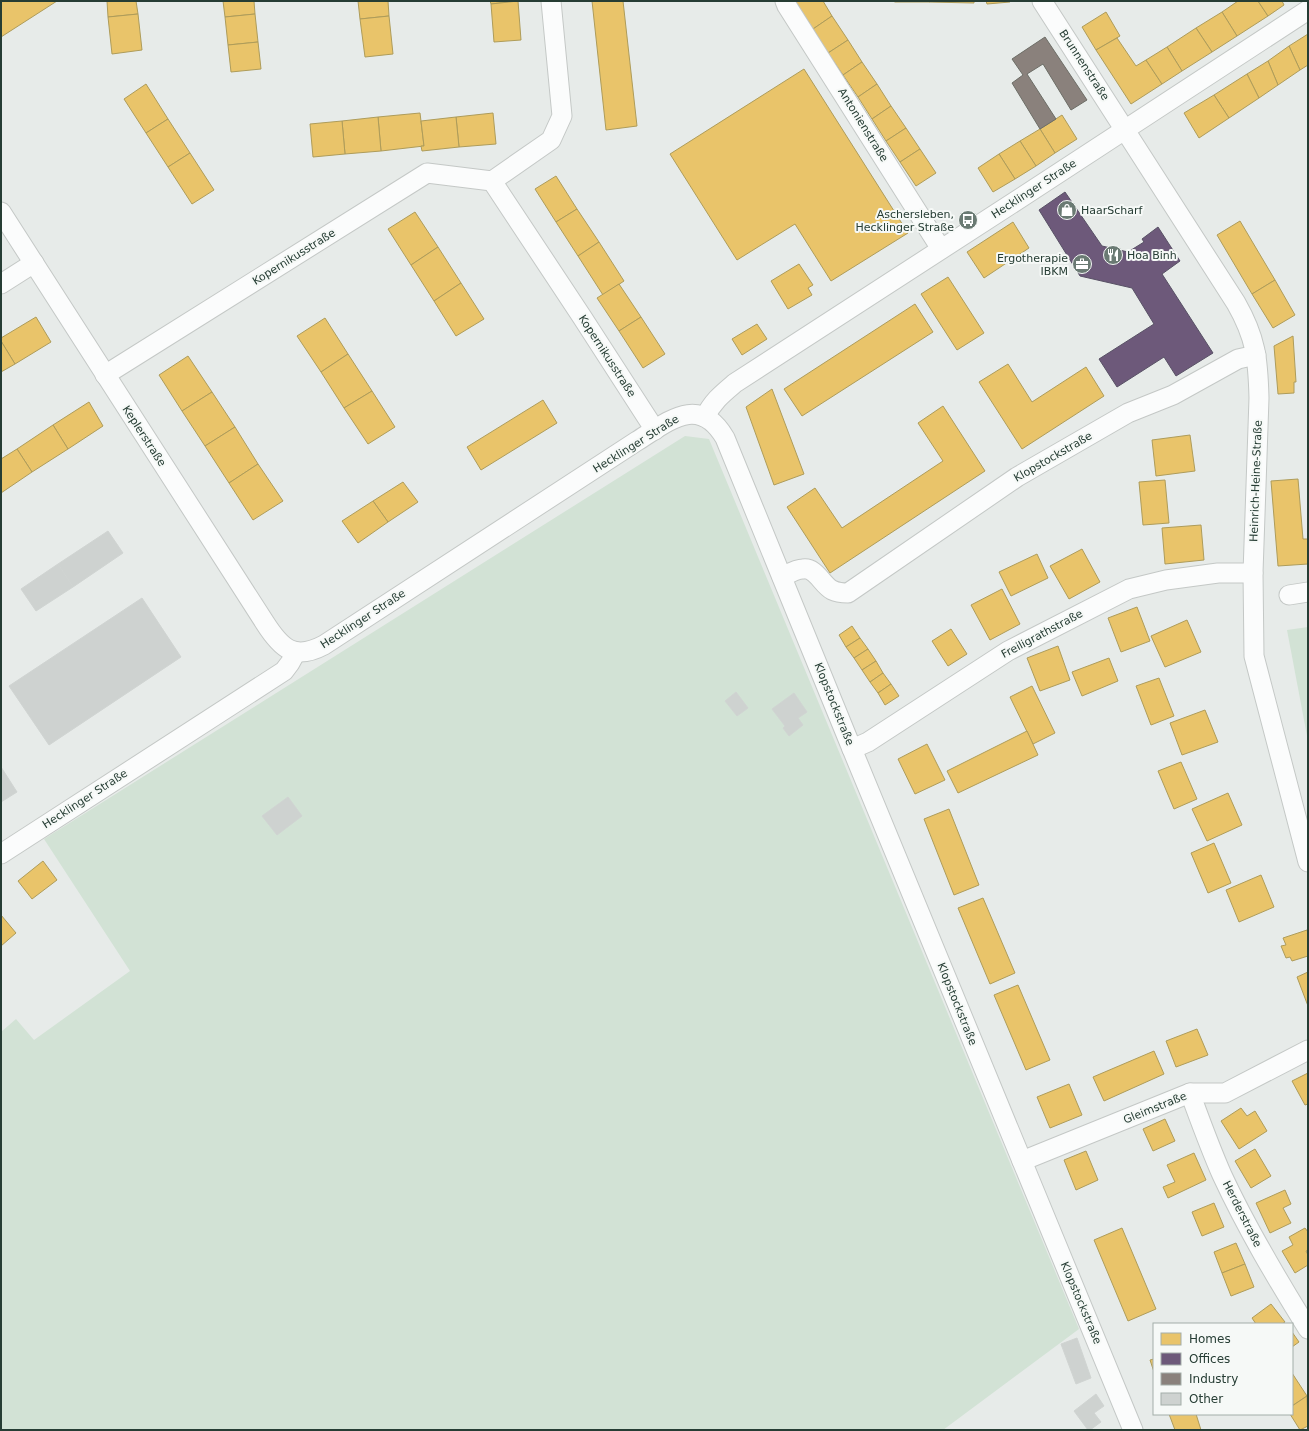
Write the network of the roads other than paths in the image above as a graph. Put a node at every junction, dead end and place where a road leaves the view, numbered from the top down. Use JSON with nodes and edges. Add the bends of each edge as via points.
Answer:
{"nodes":[{"id":1,"x":551,"y":1,"type":"edge"},
{"id":2,"x":785,"y":1,"type":"edge"},
{"id":3,"x":1042,"y":1,"type":"edge"},
{"id":4,"x":1308,"y":10,"type":"edge"},
{"id":5,"x":1125,"y":130,"type":"junction"},
{"id":6,"x":492,"y":181,"type":"junction"},
{"id":7,"x":1,"y":212,"type":"edge"},
{"id":8,"x":942,"y":249,"type":"junction"},
{"id":9,"x":34,"y":263,"type":"junction"},
{"id":10,"x":1,"y":284,"type":"edge"},
{"id":11,"x":1256,"y":355,"type":"junction"},
{"id":12,"x":105,"y":375,"type":"junction"},
{"id":13,"x":705,"y":417,"type":"junction"},
{"id":14,"x":655,"y":430,"type":"junction"},
{"id":15,"x":1253,"y":573,"type":"junction"},
{"id":16,"x":782,"y":577,"type":"junction"},
{"id":17,"x":1308,"y":592,"type":"edge"},
{"id":18,"x":1290,"y":595,"type":"dead end"},
{"id":19,"x":296,"y":652,"type":"junction"},
{"id":20,"x":852,"y":749,"type":"junction"},
{"id":21,"x":1,"y":854,"type":"edge"},
{"id":22,"x":1308,"y":862,"type":"edge"},
{"id":23,"x":1308,"y":1050,"type":"edge"},
{"id":24,"x":1190,"y":1093,"type":"junction"},
{"id":25,"x":1022,"y":1161,"type":"junction"},
{"id":26,"x":1308,"y":1329,"type":"edge"},
{"id":27,"x":1133,"y":1430,"type":"edge"}],
"edges":[{"from":1,"to":6,"type":"street","via":[[562,116],[551,140]]},
{"from":2,"to":8,"type":"street","name":"Antonienstraße"},
{"from":3,"to":5,"type":"street","name":"Brunnenstraße"},
{"from":4,"to":5,"type":"street","name":"Hecklinger Straße"},
{"from":5,"to":8,"type":"street","name":"Hecklinger Straße"},
{"from":5,"to":11,"type":"street","name":"Heinrich-Heine-Straße","via":[[1243,315],[1253,339]]},
{"from":6,"to":12,"type":"street","name":"Kopernikusstraße","via":[[427,173]]},
{"from":6,"to":14,"type":"street","name":"Kopernikusstraße"},
{"from":7,"to":9,"type":"street","name":"Keplerstraße"},
{"from":8,"to":13,"type":"street","name":"Hecklinger Straße","via":[[735,382],[717,398]]},
{"from":9,"to":10,"type":"street"},
{"from":9,"to":12,"type":"street","name":"Keplerstraße"},
{"from":11,"to":15,"type":"street","name":"Heinrich-Heine-Straße","via":[[1259,398]]},
{"from":11,"to":16,"type":"street","name":"Klopstockstraße","via":[[1238,359],[1173,395],[1128,413],[1017,477],[848,593],[831,590],[809,569],[804,568]]},
{"from":12,"to":19,"type":"street","name":"Keplerstraße","via":[[275,638]]},
{"from":13,"to":14,"type":"street","name":"Hecklinger Straße","via":[[686,414]]},
{"from":13,"to":16,"type":"street","name":"Klopstockstraße","via":[[719,428],[725,438]]},
{"from":14,"to":19,"type":"street","name":"Hecklinger Straße","via":[[324,645],[315,650]]},
{"from":15,"to":20,"type":"street","name":"Freiligrathstraße","via":[[1218,573],[1166,580],[1129,589],[1008,651],[868,742]]},
{"from":15,"to":22,"type":"street","name":"Heinrich-Heine-Straße","via":[[1254,656]]},
{"from":16,"to":20,"type":"street","name":"Klopstockstraße"},
{"from":17,"to":18,"type":"street"},
{"from":19,"to":21,"type":"street","name":"Hecklinger Straße","via":[[284,671]]},
{"from":20,"to":25,"type":"street","name":"Klopstockstraße"},
{"from":23,"to":24,"type":"street","name":"Gleimstraße","via":[[1225,1094]]},
{"from":24,"to":25,"type":"street","name":"Gleimstraße"},
{"from":24,"to":26,"type":"street","name":"Herderstraße","via":[[1238,1207],[1282,1288]]},
{"from":25,"to":27,"type":"street","name":"Klopstockstraße"}]}
